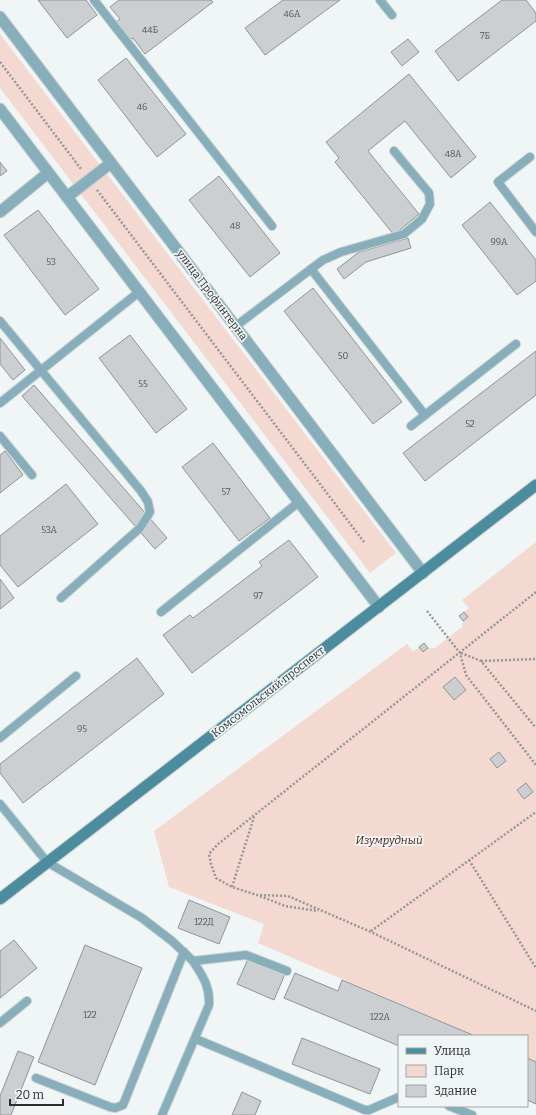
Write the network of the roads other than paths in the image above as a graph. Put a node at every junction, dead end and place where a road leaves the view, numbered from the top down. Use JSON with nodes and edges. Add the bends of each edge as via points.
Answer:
{"nodes":[{"id":1,"x":94,"y":0,"type":"edge"},
{"id":2,"x":380,"y":0,"type":"edge"},
{"id":3,"x":392,"y":15,"type":"dead end"},
{"id":4,"x":0,"y":17,"type":"edge"},
{"id":5,"x":0,"y":109,"type":"edge"},
{"id":6,"x":394,"y":151,"type":"dead end"},
{"id":7,"x":530,"y":157,"type":"dead end"},
{"id":8,"x":111,"y":162,"type":"junction"},
{"id":9,"x":48,"y":172,"type":"junction"},
{"id":10,"x":67,"y":196,"type":"junction"},
{"id":11,"x":0,"y":212,"type":"edge"},
{"id":12,"x":272,"y":226,"type":"dead end"},
{"id":13,"x":536,"y":232,"type":"edge"},
{"id":14,"x":311,"y":269,"type":"junction"},
{"id":15,"x":139,"y":292,"type":"junction"},
{"id":16,"x":0,"y":321,"type":"edge"},
{"id":17,"x":236,"y":326,"type":"junction"},
{"id":18,"x":516,"y":344,"type":"dead end"},
{"id":19,"x":41,"y":370,"type":"junction"},
{"id":20,"x":0,"y":403,"type":"edge"},
{"id":21,"x":425,"y":415,"type":"junction"},
{"id":22,"x":411,"y":426,"type":"dead end"},
{"id":23,"x":0,"y":436,"type":"edge"},
{"id":24,"x":32,"y":475,"type":"dead end"},
{"id":25,"x":536,"y":485,"type":"edge"},
{"id":26,"x":299,"y":502,"type":"junction"},
{"id":27,"x":424,"y":573,"type":"junction"},
{"id":28,"x":61,"y":598,"type":"dead end"},
{"id":29,"x":379,"y":607,"type":"junction"},
{"id":30,"x":161,"y":612,"type":"dead end"},
{"id":31,"x":76,"y":676,"type":"dead end"},
{"id":32,"x":0,"y":738,"type":"edge"},
{"id":33,"x":0,"y":804,"type":"edge"},
{"id":34,"x":47,"y":862,"type":"junction"},
{"id":35,"x":0,"y":898,"type":"edge"},
{"id":36,"x":184,"y":952,"type":"junction"},
{"id":37,"x":193,"y":961,"type":"junction"},
{"id":38,"x":287,"y":971,"type":"dead end"},
{"id":39,"x":27,"y":1001,"type":"dead end"},
{"id":40,"x":0,"y":1022,"type":"edge"},
{"id":41,"x":196,"y":1039,"type":"junction"},
{"id":42,"x":36,"y":1078,"type":"dead end"},
{"id":43,"x":398,"y":1097,"type":"edge"},
{"id":44,"x":359,"y":1107,"type":"junction"},
{"id":45,"x":452,"y":1107,"type":"edge"},
{"id":46,"x":162,"y":1115,"type":"edge"},
{"id":47,"x":355,"y":1115,"type":"edge"},
{"id":48,"x":472,"y":1115,"type":"edge"}],
"edges":[{"from":1,"to":12,"type":"lane"},
{"from":2,"to":3,"type":"lane"},
{"from":4,"to":8,"type":"street","name":"улица Профинтерна"},
{"from":5,"to":9,"type":"street"},
{"from":6,"to":14,"type":"lane","via":[[429,193],[430,204],[422,219],[404,234],[341,252]]},
{"from":7,"to":13,"type":"lane","via":[[498,182]]},
{"from":8,"to":10,"type":"street"},
{"from":8,"to":17,"type":"street","name":"улица Профинтерна"},
{"from":9,"to":10,"type":"street"},
{"from":9,"to":11,"type":"street"},
{"from":10,"to":15,"type":"street"},
{"from":14,"to":17,"type":"lane"},
{"from":14,"to":21,"type":"lane"},
{"from":15,"to":19,"type":"lane"},
{"from":15,"to":26,"type":"street"},
{"from":16,"to":19,"type":"lane"},
{"from":17,"to":27,"type":"street","name":"улица Профинтерна"},
{"from":18,"to":21,"type":"lane"},
{"from":19,"to":20,"type":"lane"},
{"from":19,"to":28,"type":"lane","via":[[141,491],[148,502],[150,512],[140,528]]},
{"from":21,"to":22,"type":"lane"},
{"from":23,"to":24,"type":"lane"},
{"from":25,"to":27,"type":"main road","name":"Комсомольский проспект"},
{"from":26,"to":29,"type":"street"},
{"from":26,"to":30,"type":"lane"},
{"from":27,"to":29,"type":"main road","name":"Комсомольский проспект"},
{"from":29,"to":34,"type":"main road","name":"Комсомольский проспект"},
{"from":31,"to":32,"type":"lane"},
{"from":33,"to":34,"type":"lane"},
{"from":34,"to":35,"type":"main road","name":"Комсомольский проспект"},
{"from":34,"to":36,"type":"lane","via":[[142,918]]},
{"from":36,"to":37,"type":"lane"},
{"from":36,"to":42,"type":"lane","via":[[123,1105],[110,1107]]},
{"from":37,"to":38,"type":"lane","via":[[246,955]]},
{"from":37,"to":41,"type":"lane","via":[[210,992],[209,1005]]},
{"from":39,"to":40,"type":"lane"},
{"from":41,"to":44,"type":"lane"},
{"from":41,"to":46,"type":"lane"},
{"from":43,"to":44,"type":"lane","via":[[370,1110]]},
{"from":44,"to":47,"type":"lane"},
{"from":45,"to":48,"type":"lane"}]}
